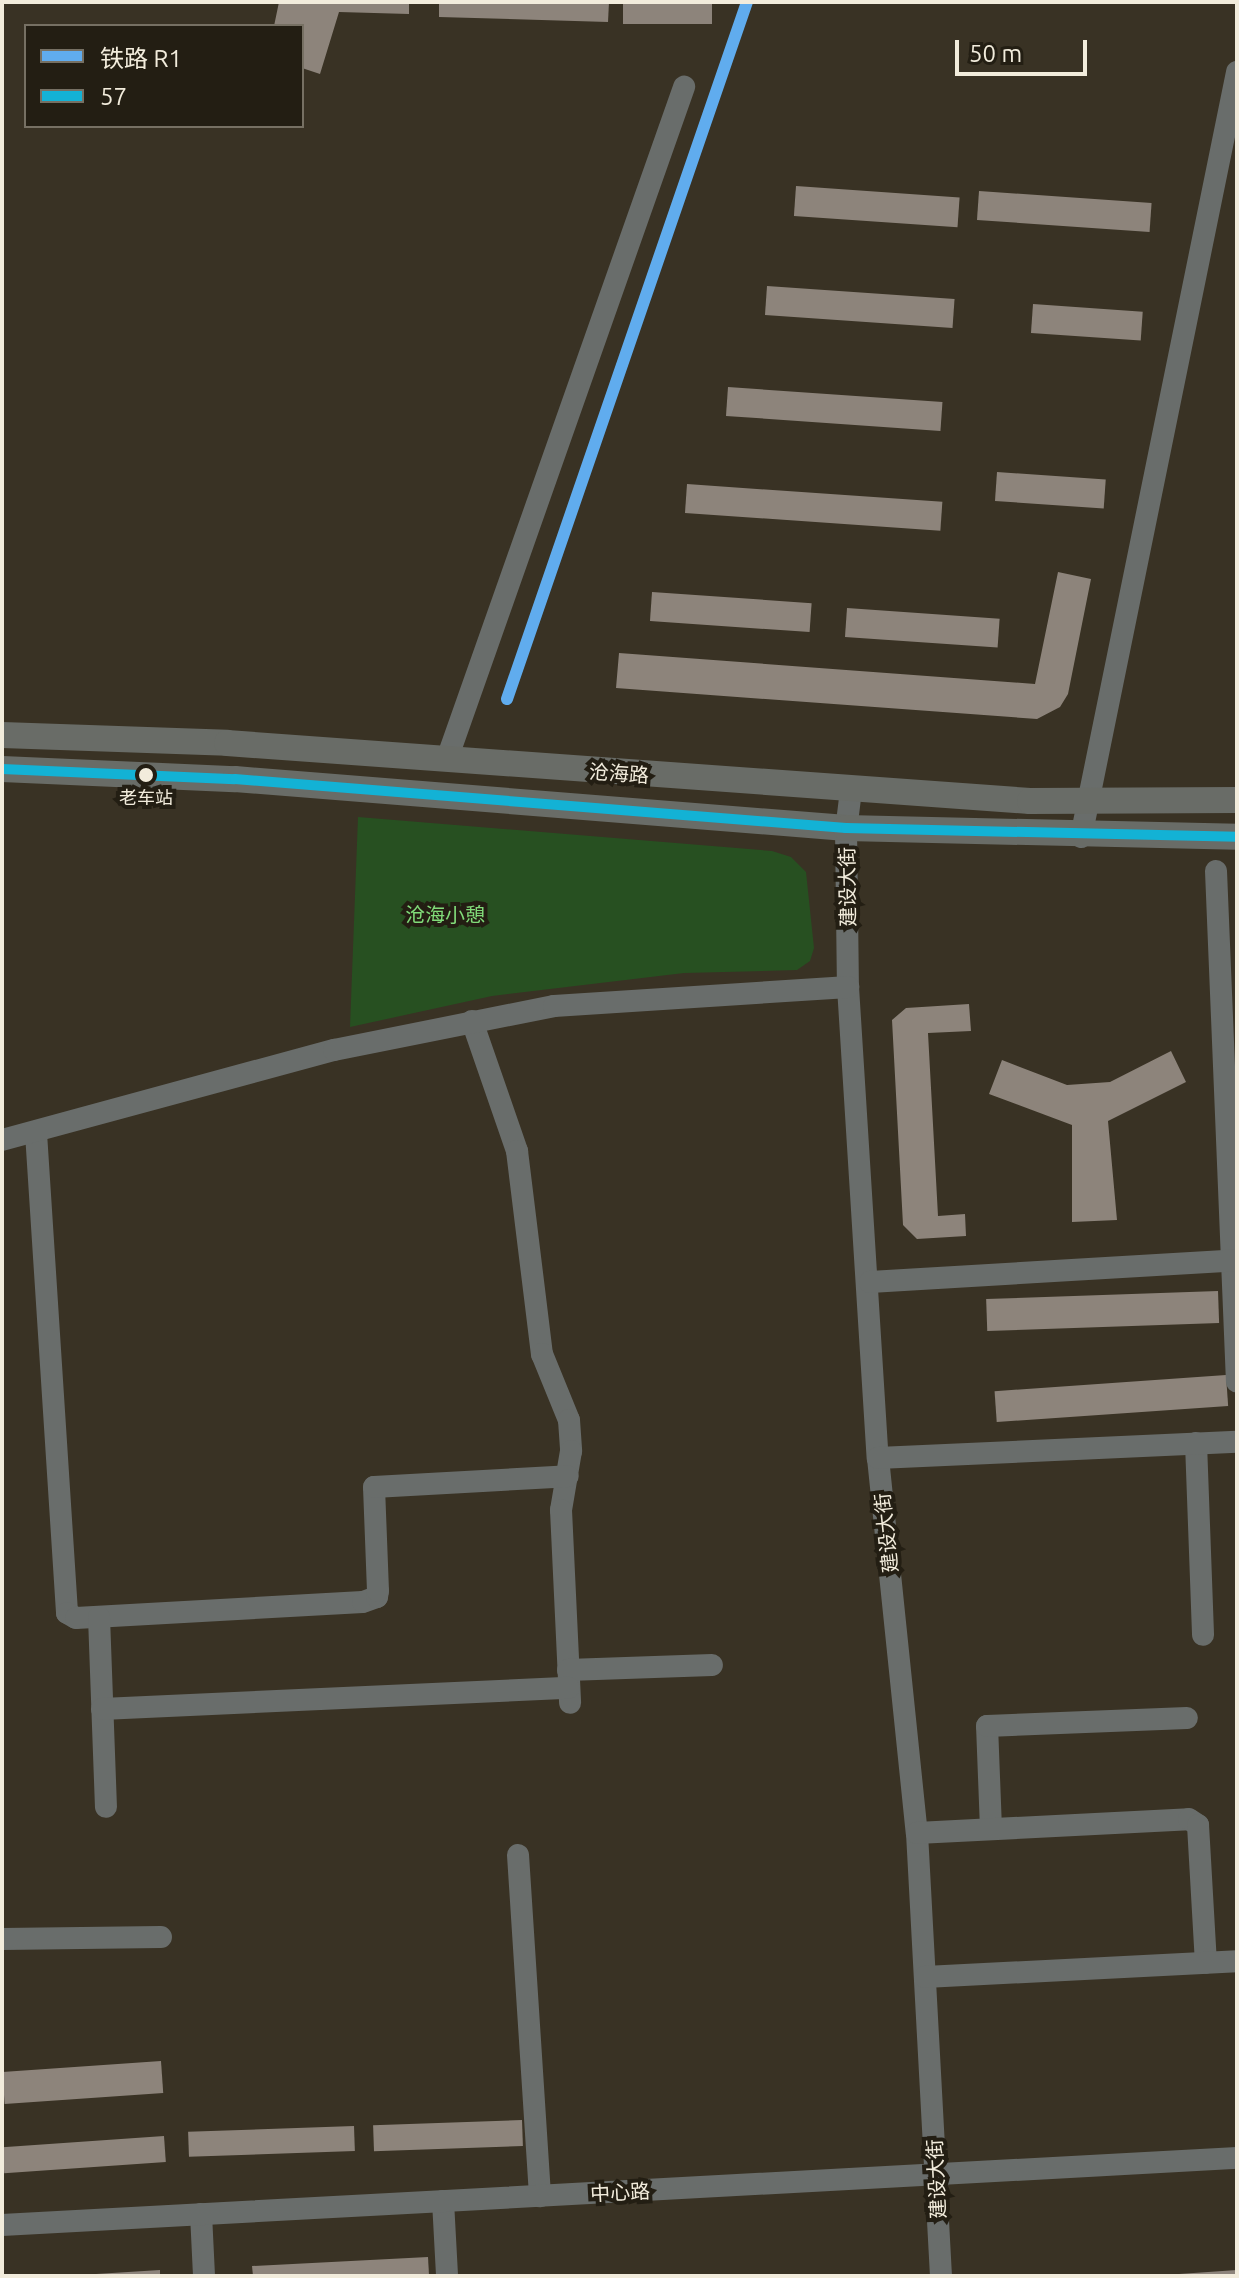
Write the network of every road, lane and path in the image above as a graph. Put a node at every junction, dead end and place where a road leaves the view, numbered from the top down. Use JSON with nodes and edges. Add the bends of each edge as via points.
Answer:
{"nodes":[{"id":1,"x":1237,"y":72,"type":"edge"},
{"id":2,"x":684,"y":87,"type":"dead end"},
{"id":3,"x":2,"y":735,"type":"edge"},
{"id":4,"x":447,"y":759,"type":"junction"},
{"id":5,"x":2,"y":769,"type":"edge"},
{"id":6,"x":851,"y":790,"type":"junction"},
{"id":7,"x":1237,"y":800,"type":"edge"},
{"id":8,"x":1087,"y":803,"type":"junction"},
{"id":9,"x":846,"y":828,"type":"junction"},
{"id":10,"x":1081,"y":837,"type":"junction"},
{"id":11,"x":1237,"y":837,"type":"edge"},
{"id":12,"x":1216,"y":871,"type":"dead end"},
{"id":13,"x":848,"y":987,"type":"junction"},
{"id":14,"x":472,"y":1021,"type":"junction"},
{"id":15,"x":36,"y":1133,"type":"junction"},
{"id":16,"x":2,"y":1140,"type":"edge"},
{"id":17,"x":1235,"y":1260,"type":"edge"},
{"id":18,"x":870,"y":1282,"type":"junction"},
{"id":19,"x":1237,"y":1382,"type":"edge"},
{"id":20,"x":1237,"y":1442,"type":"edge"},
{"id":21,"x":1196,"y":1443,"type":"junction"},
{"id":22,"x":878,"y":1458,"type":"junction"},
{"id":23,"x":568,"y":1476,"type":"junction"},
{"id":24,"x":99,"y":1617,"type":"junction"},
{"id":25,"x":1203,"y":1635,"type":"dead end"},
{"id":26,"x":712,"y":1665,"type":"dead end"},
{"id":27,"x":569,"y":1687,"type":"junction"},
{"id":28,"x":102,"y":1709,"type":"junction"},
{"id":29,"x":1187,"y":1718,"type":"dead end"},
{"id":30,"x":106,"y":1807,"type":"dead end"},
{"id":31,"x":991,"y":1829,"type":"junction"},
{"id":32,"x":917,"y":1833,"type":"junction"},
{"id":33,"x":518,"y":1855,"type":"dead end"},
{"id":34,"x":161,"y":1937,"type":"dead end"},
{"id":35,"x":2,"y":1939,"type":"edge"},
{"id":36,"x":1237,"y":1961,"type":"edge"},
{"id":37,"x":1206,"y":1963,"type":"junction"},
{"id":38,"x":925,"y":1977,"type":"junction"},
{"id":39,"x":1237,"y":2158,"type":"edge"},
{"id":40,"x":935,"y":2174,"type":"junction"},
{"id":41,"x":540,"y":2196,"type":"junction"},
{"id":42,"x":443,"y":2201,"type":"junction"},
{"id":43,"x":201,"y":2214,"type":"junction"},
{"id":44,"x":2,"y":2225,"type":"edge"},
{"id":45,"x":204,"y":2276,"type":"edge"},
{"id":46,"x":447,"y":2276,"type":"edge"},
{"id":47,"x":941,"y":2276,"type":"edge"}],
"edges":[{"from":1,"to":8,"type":"street"},
{"from":2,"to":4,"type":"street"},
{"from":3,"to":4,"type":"main road","name":"沧海路","via":[[227,743]]},
{"from":4,"to":6,"type":"main road","name":"沧海路"},
{"from":5,"to":9,"type":"main road","name":"沧海路","via":[[235,779]]},
{"from":6,"to":8,"type":"main road","name":"沧海路"},
{"from":6,"to":9,"type":"street","name":"建设大街"},
{"from":7,"to":8,"type":"main road","name":"沧海路"},
{"from":8,"to":10,"type":"street"},
{"from":9,"to":10,"type":"main road","name":"沧海路"},
{"from":9,"to":13,"type":"street","name":"建设大街"},
{"from":10,"to":11,"type":"main road","name":"沧海路"},
{"from":12,"to":17,"type":"street"},
{"from":13,"to":14,"type":"street","via":[[636,999]]},
{"from":13,"to":18,"type":"street","name":"建设大街"},
{"from":14,"to":15,"type":"street","via":[[334,1050]]},
{"from":14,"to":23,"type":"street","via":[[517,1151],[542,1354],[569,1420]]},
{"from":15,"to":16,"type":"street"},
{"from":15,"to":24,"type":"street","via":[[63,1607],[76,1618]]},
{"from":17,"to":18,"type":"street"},
{"from":17,"to":19,"type":"street"},
{"from":18,"to":22,"type":"street","name":"建设大街"},
{"from":20,"to":21,"type":"street"},
{"from":21,"to":22,"type":"street"},
{"from":21,"to":25,"type":"street"},
{"from":22,"to":32,"type":"street","name":"建设大街"},
{"from":23,"to":24,"type":"street","via":[[374,1487],[377,1597]]},
{"from":23,"to":27,"type":"street","via":[[561,1510]]},
{"from":24,"to":28,"type":"street"},
{"from":26,"to":27,"type":"street"},
{"from":27,"to":28,"type":"street"},
{"from":28,"to":30,"type":"street"},
{"from":29,"to":31,"type":"street","via":[[987,1726]]},
{"from":31,"to":32,"type":"street"},
{"from":31,"to":37,"type":"street","via":[[1189,1819],[1198,1825]]},
{"from":32,"to":38,"type":"street","name":"建设大街"},
{"from":33,"to":41,"type":"street"},
{"from":34,"to":35,"type":"street"},
{"from":36,"to":37,"type":"street"},
{"from":37,"to":38,"type":"street"},
{"from":38,"to":40,"type":"street","name":"建设大街"},
{"from":39,"to":40,"type":"street","name":"中心路"},
{"from":40,"to":41,"type":"street","name":"中心路"},
{"from":40,"to":47,"type":"street","name":"建设大街"},
{"from":41,"to":42,"type":"street","name":"中心路"},
{"from":42,"to":43,"type":"street","name":"中心路"},
{"from":42,"to":46,"type":"street"},
{"from":43,"to":44,"type":"street","name":"中心路"},
{"from":43,"to":45,"type":"street"}]}
